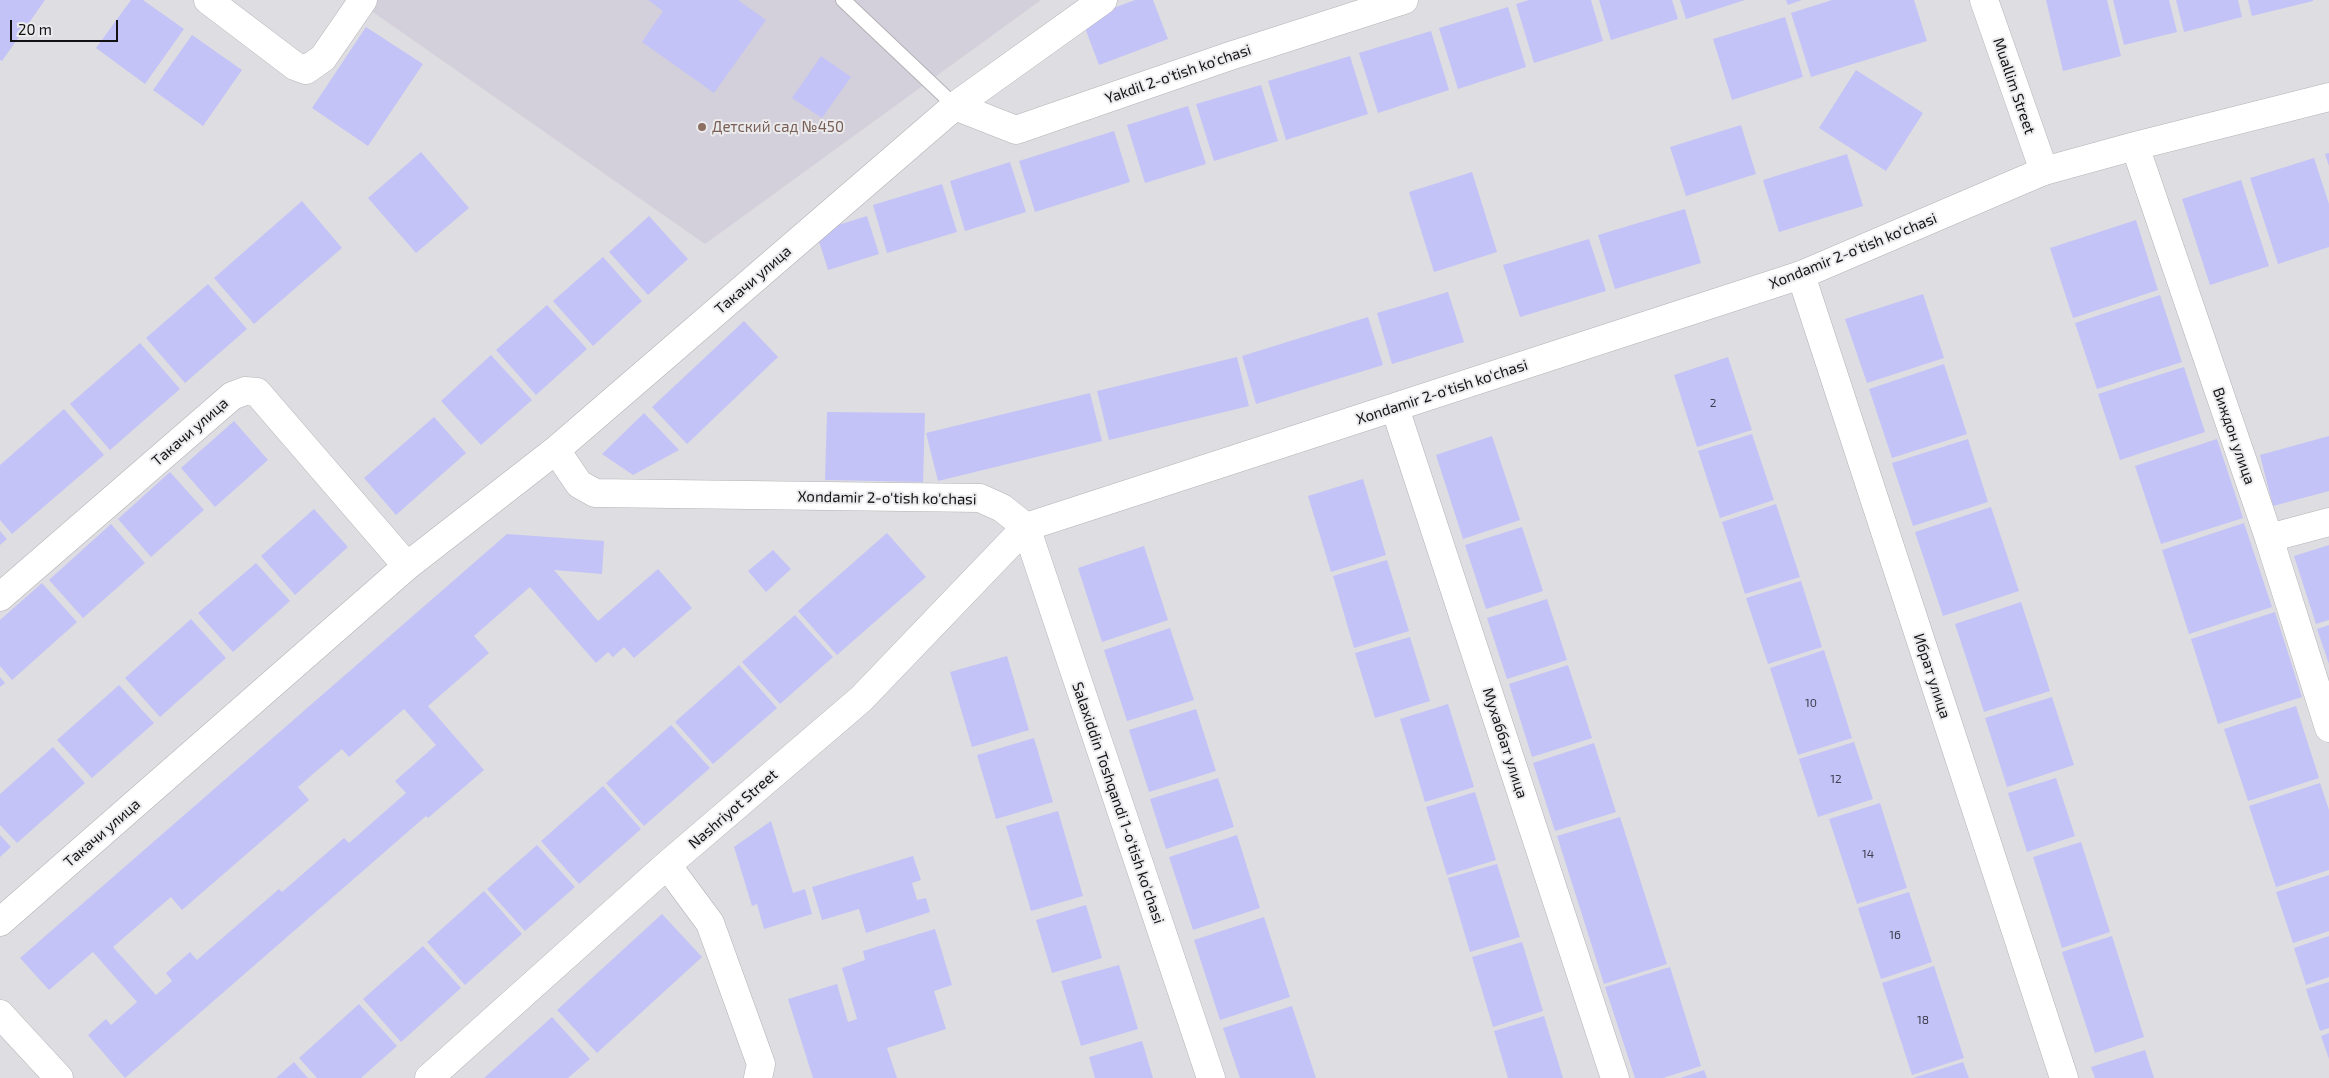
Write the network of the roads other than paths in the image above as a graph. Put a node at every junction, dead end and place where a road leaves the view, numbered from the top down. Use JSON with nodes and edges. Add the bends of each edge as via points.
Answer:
{"nodes":[{"id":1,"x":208,"y":0,"type":"edge"},
{"id":2,"x":363,"y":0,"type":"edge"},
{"id":3,"x":843,"y":0,"type":"edge"},
{"id":4,"x":1103,"y":0,"type":"edge"},
{"id":5,"x":1404,"y":0,"type":"edge"},
{"id":6,"x":1984,"y":0,"type":"edge"},
{"id":7,"x":2329,"y":97,"type":"edge"},
{"id":8,"x":955,"y":106,"type":"junction"},
{"id":9,"x":2135,"y":146,"type":"junction"},
{"id":10,"x":2044,"y":171,"type":"junction"},
{"id":11,"x":1801,"y":275,"type":"junction"},
{"id":12,"x":1395,"y":408,"type":"junction"},
{"id":13,"x":556,"y":450,"type":"junction"},
{"id":14,"x":2329,"y":522,"type":"edge"},
{"id":15,"x":1026,"y":527,"type":"junction"},
{"id":16,"x":2268,"y":538,"type":"junction"},
{"id":17,"x":407,"y":566,"type":"junction"},
{"id":18,"x":0,"y":597,"type":"edge"},
{"id":19,"x":2329,"y":728,"type":"edge"},
{"id":20,"x":667,"y":865,"type":"junction"},
{"id":21,"x":0,"y":922,"type":"edge"},
{"id":22,"x":0,"y":1014,"type":"edge"},
{"id":23,"x":59,"y":1078,"type":"edge"},
{"id":24,"x":429,"y":1078,"type":"edge"},
{"id":25,"x":758,"y":1078,"type":"edge"},
{"id":26,"x":1211,"y":1078,"type":"edge"},
{"id":27,"x":1615,"y":1078,"type":"edge"},
{"id":28,"x":2064,"y":1078,"type":"edge"}],
"edges":[{"from":1,"to":2,"type":"street","via":[[295,66],[306,70],[323,58]]},
{"from":3,"to":8,"type":"lane"},
{"from":4,"to":8,"type":"street","name":"Такачи улица"},
{"from":5,"to":8,"type":"street","name":"Yakdil 2-o'tish ko'chasi","via":[[1016,130]]},
{"from":6,"to":10,"type":"street","name":"Muallim Street"},
{"from":7,"to":9,"type":"street","name":"Xondamir 2-o'tish ko'chasi"},
{"from":8,"to":13,"type":"street","name":"Такачи улица"},
{"from":9,"to":10,"type":"street","name":"Xondamir 2-o'tish ko'chasi"},
{"from":9,"to":16,"type":"street","name":"Виждон улица"},
{"from":10,"to":11,"type":"street","name":"Xondamir 2-o'tish ko'chasi"},
{"from":11,"to":12,"type":"street","name":"Xondamir 2-o'tish ko'chasi"},
{"from":11,"to":28,"type":"street","name":"Ибрат улица"},
{"from":12,"to":15,"type":"street","name":"Xondamir 2-o'tish ko'chasi"},
{"from":12,"to":27,"type":"street","name":"Мухаббат улица"},
{"from":13,"to":15,"type":"street","name":"Xondamir 2-o'tish ko'chasi","via":[[580,484],[595,493],[980,498],[1002,508]]},
{"from":13,"to":17,"type":"street","name":"Такачи улица"},
{"from":14,"to":16,"type":"street"},
{"from":15,"to":20,"type":"street","name":"Nashriyot Street","via":[[861,699]]},
{"from":15,"to":26,"type":"street","name":"Salaxiddin Toshqandi 1-o'tish ko'chasi"},
{"from":16,"to":19,"type":"street","name":"Виждон улица"},
{"from":17,"to":18,"type":"street","name":"Такачи улица","via":[[257,392],[245,391],[232,396]]},
{"from":17,"to":21,"type":"street","name":"Такачи улица"},
{"from":20,"to":24,"type":"street","name":"Nashriyot Street"},
{"from":20,"to":25,"type":"street","via":[[710,923],[761,1064]]},
{"from":22,"to":23,"type":"street"}]}
